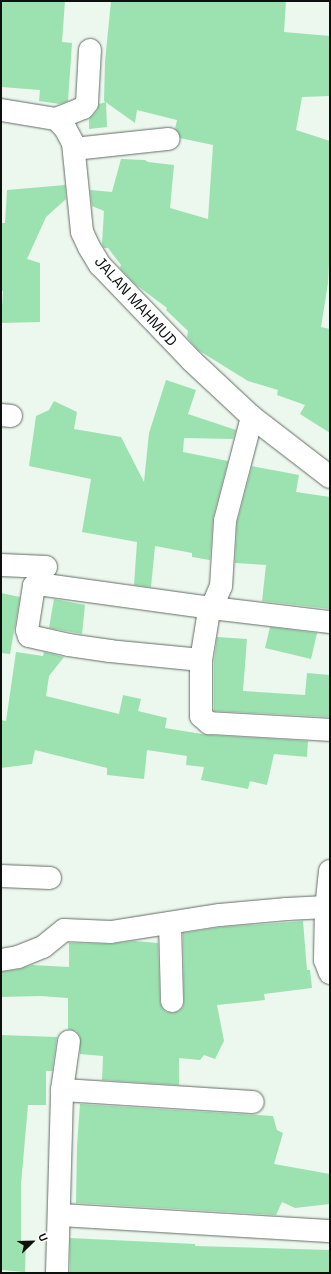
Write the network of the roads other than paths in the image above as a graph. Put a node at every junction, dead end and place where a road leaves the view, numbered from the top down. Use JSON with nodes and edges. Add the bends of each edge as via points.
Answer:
{"nodes":[{"id":1,"x":90,"y":50,"type":"dead end"},
{"id":2,"x":1,"y":110,"type":"edge"},
{"id":3,"x":56,"y":119,"type":"junction"},
{"id":4,"x":168,"y":140,"type":"dead end"},
{"id":5,"x":74,"y":149,"type":"junction"},
{"id":6,"x":252,"y":417,"type":"junction"},
{"id":7,"x":330,"y":477,"type":"edge"},
{"id":8,"x":1,"y":565,"type":"edge"},
{"id":9,"x":46,"y":567,"type":"dead end"},
{"id":10,"x":212,"y":608,"type":"junction"},
{"id":11,"x":330,"y":622,"type":"edge"},
{"id":12,"x":201,"y":660,"type":"junction"},
{"id":13,"x":330,"y":730,"type":"edge"},
{"id":14,"x":330,"y":871,"type":"edge"},
{"id":15,"x":1,"y":876,"type":"edge"},
{"id":16,"x":50,"y":878,"type":"dead end"},
{"id":17,"x":326,"y":907,"type":"junction"},
{"id":18,"x":170,"y":923,"type":"junction"},
{"id":19,"x":1,"y":960,"type":"edge"},
{"id":20,"x":330,"y":973,"type":"edge"},
{"id":21,"x":172,"y":1001,"type":"dead end"},
{"id":22,"x":69,"y":1041,"type":"dead end"},
{"id":23,"x":62,"y":1090,"type":"junction"},
{"id":24,"x":253,"y":1102,"type":"dead end"},
{"id":25,"x":59,"y":1215,"type":"junction"},
{"id":26,"x":330,"y":1231,"type":"edge"},
{"id":27,"x":56,"y":1273,"type":"edge"}],
"edges":[{"from":1,"to":3,"type":"street","via":[[87,103],[83,108]]},
{"from":2,"to":3,"type":"street"},
{"from":3,"to":5,"type":"street","name":"JALAN MAHMUD","via":[[70,134]]},
{"from":4,"to":5,"type":"street"},
{"from":5,"to":6,"type":"street","name":"JALAN MAHMUD","via":[[82,232],[88,247],[100,265],[192,361]]},
{"from":6,"to":7,"type":"street","name":"JALAN MAHMUD"},
{"from":6,"to":10,"type":"street","via":[[225,521],[221,586]]},
{"from":8,"to":9,"type":"street"},
{"from":10,"to":11,"type":"street"},
{"from":10,"to":12,"type":"street","via":[[208,617]]},
{"from":10,"to":12,"type":"street","via":[[38,584],[34,586],[27,630],[30,636],[110,651]]},
{"from":12,"to":13,"type":"street","via":[[201,716],[209,723]]},
{"from":14,"to":17,"type":"street"},
{"from":15,"to":16,"type":"street"},
{"from":17,"to":18,"type":"street","via":[[280,909]]},
{"from":17,"to":20,"type":"street","via":[[326,960]]},
{"from":18,"to":19,"type":"street","via":[[111,932],[64,930],[43,947],[18,957]]},
{"from":18,"to":21,"type":"street"},
{"from":22,"to":23,"type":"street"},
{"from":23,"to":24,"type":"street"},
{"from":23,"to":25,"type":"street"},
{"from":25,"to":26,"type":"street"},
{"from":25,"to":27,"type":"street"}]}
